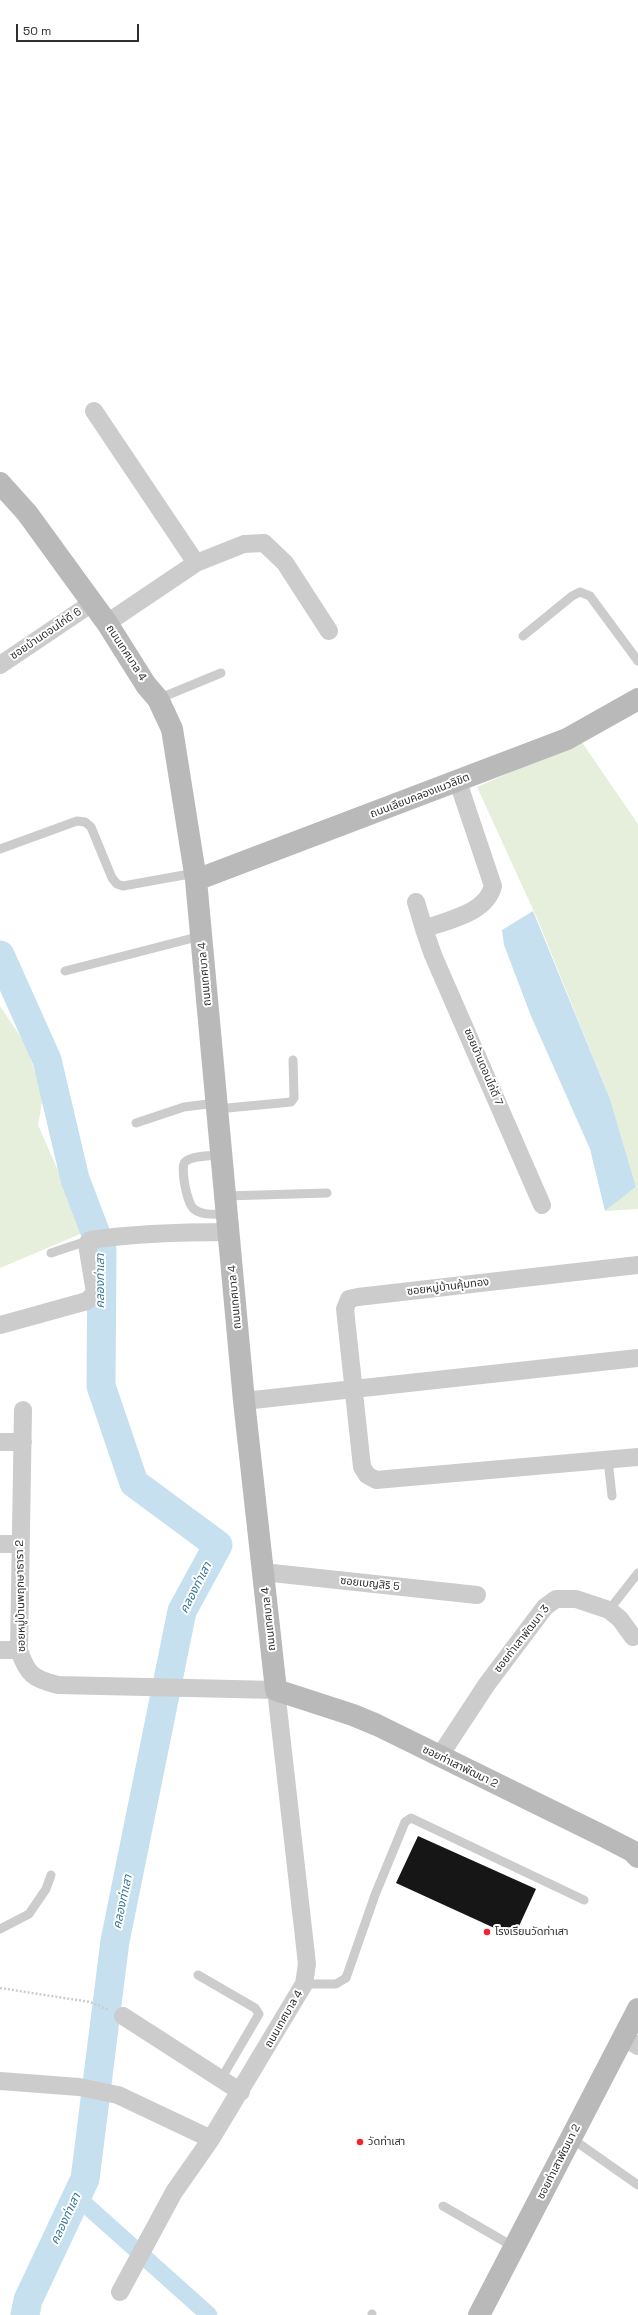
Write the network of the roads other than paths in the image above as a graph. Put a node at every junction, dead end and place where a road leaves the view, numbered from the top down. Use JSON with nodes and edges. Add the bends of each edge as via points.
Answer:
{"nodes":[{"id":1,"x":94,"y":411,"type":"dead end"},
{"id":2,"x":0,"y":483,"type":"edge"},
{"id":3,"x":196,"y":563,"type":"junction"},
{"id":4,"x":92,"y":603,"type":"junction"},
{"id":5,"x":107,"y":623,"type":"junction"},
{"id":6,"x":329,"y":631,"type":"dead end"},
{"id":7,"x":523,"y":636,"type":"dead end"},
{"id":8,"x":638,"y":661,"type":"edge"},
{"id":9,"x":0,"y":665,"type":"edge"},
{"id":10,"x":221,"y":673,"type":"dead end"},
{"id":11,"x":158,"y":699,"type":"junction"},
{"id":12,"x":638,"y":699,"type":"edge"},
{"id":13,"x":458,"y":782,"type":"junction"},
{"id":14,"x":0,"y":849,"type":"edge"},
{"id":15,"x":196,"y":876,"type":"junction"},
{"id":16,"x":416,"y":902,"type":"dead end"},
{"id":17,"x":424,"y":928,"type":"junction"},
{"id":18,"x":202,"y":936,"type":"junction"},
{"id":19,"x":65,"y":971,"type":"dead end"},
{"id":20,"x":293,"y":1060,"type":"dead end"},
{"id":21,"x":217,"y":1106,"type":"junction"},
{"id":22,"x":136,"y":1123,"type":"dead end"},
{"id":23,"x":222,"y":1155,"type":"junction"},
{"id":24,"x":327,"y":1192,"type":"dead end"},
{"id":25,"x":542,"y":1205,"type":"dead end"},
{"id":26,"x":227,"y":1214,"type":"junction"},
{"id":27,"x":90,"y":1240,"type":"junction"},
{"id":28,"x":51,"y":1253,"type":"dead end"},
{"id":29,"x":638,"y":1265,"type":"edge"},
{"id":30,"x":0,"y":1325,"type":"edge"},
{"id":31,"x":638,"y":1358,"type":"edge"},
{"id":32,"x":354,"y":1389,"type":"junction"},
{"id":33,"x":244,"y":1401,"type":"junction"},
{"id":34,"x":23,"y":1410,"type":"dead end"},
{"id":35,"x":0,"y":1442,"type":"edge"},
{"id":36,"x":23,"y":1442,"type":"junction"},
{"id":37,"x":638,"y":1457,"type":"edge"},
{"id":38,"x":608,"y":1460,"type":"junction"},
{"id":39,"x":612,"y":1496,"type":"dead end"},
{"id":40,"x":0,"y":1544,"type":"edge"},
{"id":41,"x":19,"y":1544,"type":"junction"},
{"id":42,"x":263,"y":1572,"type":"junction"},
{"id":43,"x":638,"y":1573,"type":"edge"},
{"id":44,"x":477,"y":1595,"type":"dead end"},
{"id":45,"x":609,"y":1610,"type":"junction"},
{"id":46,"x":633,"y":1637,"type":"dead end"},
{"id":47,"x":0,"y":1650,"type":"edge"},
{"id":48,"x":19,"y":1650,"type":"junction"},
{"id":49,"x":276,"y":1690,"type":"junction"},
{"id":50,"x":439,"y":1757,"type":"junction"},
{"id":51,"x":637,"y":1854,"type":"edge"},
{"id":52,"x":51,"y":1875,"type":"dead end"},
{"id":53,"x":584,"y":1900,"type":"dead end"},
{"id":54,"x":0,"y":1929,"type":"edge"},
{"id":55,"x":198,"y":1975,"type":"dead end"},
{"id":56,"x":304,"y":1984,"type":"junction"},
{"id":57,"x":638,"y":2009,"type":"edge"},
{"id":58,"x":123,"y":2016,"type":"dead end"},
{"id":59,"x":631,"y":2042,"type":"edge"},
{"id":60,"x":221,"y":2079,"type":"junction"},
{"id":61,"x":0,"y":2081,"type":"edge"},
{"id":62,"x":241,"y":2092,"type":"junction"},
{"id":63,"x":571,"y":2138,"type":"junction"},
{"id":64,"x":211,"y":2139,"type":"junction"},
{"id":65,"x":638,"y":2185,"type":"edge"},
{"id":66,"x":443,"y":2206,"type":"dead end"},
{"id":67,"x":514,"y":2247,"type":"junction"},
{"id":68,"x":120,"y":2292,"type":"dead end"},
{"id":69,"x":479,"y":2315,"type":"edge"}],
"edges":[{"from":1,"to":3,"type":"street"},
{"from":2,"to":4,"type":"street","name":"ถนนเทศบาล 4","via":[[27,513]]},
{"from":3,"to":5,"type":"street"},
{"from":3,"to":6,"type":"street","via":[[244,544],[264,544],[285,563]]},
{"from":4,"to":5,"type":"street","name":"ถนนเทศบาล 4"},
{"from":4,"to":9,"type":"street","name":"ซอยบ้านดอนไก่ดี 6"},
{"from":5,"to":11,"type":"street","name":"ถนนเทศบาล 4","via":[[146,685]]},
{"from":7,"to":8,"type":"lane","via":[[580,592],[590,596]]},
{"from":10,"to":11,"type":"lane"},
{"from":11,"to":15,"type":"street","name":"ถนนเทศบาล 4","via":[[172,729]]},
{"from":12,"to":13,"type":"street","name":"ถนนเลียบคลองแนวลิขิต","via":[[567,739]]},
{"from":13,"to":15,"type":"street","name":"ถนนเลียบคลองแนวลิขิต"},
{"from":13,"to":17,"type":"street","via":[[493,886],[491,895],[476,909]]},
{"from":14,"to":15,"type":"lane","via":[[77,821],[85,822],[91,827],[112,878],[117,884],[123,886]]},
{"from":15,"to":18,"type":"street","name":"ถนนเทศบาล 4"},
{"from":16,"to":17,"type":"street","name":"ซอยบ้านดอนไก่ดี 7"},
{"from":17,"to":25,"type":"street","name":"ซอยบ้านดอนไก่ดี 7","via":[[433,955]]},
{"from":18,"to":19,"type":"lane"},
{"from":18,"to":21,"type":"street","name":"ถนนเทศบาล 4"},
{"from":20,"to":21,"type":"lane","via":[[294,1098],[291,1102]]},
{"from":21,"to":22,"type":"lane","via":[[184,1107]]},
{"from":21,"to":23,"type":"street","name":"ถนนเทศบาล 4"},
{"from":23,"to":26,"type":"street","name":"ถนนเทศบาล 4"},
{"from":23,"to":26,"type":"lane","via":[[192,1158],[185,1162],[183,1169],[189,1204],[194,1210],[204,1214]]},
{"from":24,"to":26,"type":"lane"},
{"from":26,"to":27,"type":"street"},
{"from":26,"to":33,"type":"street","name":"ถนนเทศบาล 4"},
{"from":27,"to":28,"type":"lane"},
{"from":27,"to":30,"type":"street","via":[[95,1293],[93,1297],[87,1301]]},
{"from":29,"to":32,"type":"street","name":"ซอยหมู่บ้านคุ้มทอง","via":[[349,1299],[345,1309]]},
{"from":31,"to":32,"type":"street"},
{"from":32,"to":33,"type":"street"},
{"from":32,"to":38,"type":"street","name":"ซอยหมู่บ้านคุ้มทอง","via":[[362,1467],[367,1475],[376,1480]]},
{"from":33,"to":42,"type":"street","name":"ถนนเทศบาล 4"},
{"from":34,"to":36,"type":"street","name":"ซอยหมู่บ้านพฤกษาธารา 2"},
{"from":35,"to":36,"type":"street"},
{"from":36,"to":41,"type":"street","name":"ซอยหมู่บ้านพฤกษาธารา 2"},
{"from":37,"to":38,"type":"street","name":"ซอยหมู่บ้านคุ้มทอง"},
{"from":38,"to":39,"type":"lane"},
{"from":40,"to":41,"type":"street"},
{"from":41,"to":48,"type":"street","name":"ซอยหมู่บ้านพฤกษาธารา 2"},
{"from":42,"to":44,"type":"street","name":"ซอยเบญสิริ 5"},
{"from":42,"to":49,"type":"street","name":"ถนนเทศบาล 4"},
{"from":43,"to":45,"type":"lane"},
{"from":45,"to":46,"type":"street","name":"ซอยท่าเสาพัฒนา 3","via":[[620,1619]]},
{"from":45,"to":50,"type":"street","name":"ซอยท่าเสาพัฒนา 3","via":[[576,1599],[556,1598],[545,1607],[487,1684]]},
{"from":47,"to":48,"type":"street"},
{"from":48,"to":49,"type":"street","name":"ซอยหมู่บ้านพฤกษาธารา 2","via":[[25,1667],[38,1680],[58,1685]]},
{"from":49,"to":50,"type":"street","name":"ซอยท่าเสาพัฒนา 2","via":[[353,1715]]},
{"from":49,"to":56,"type":"street","name":"ถนนเทศบาล 4","via":[[307,1964]]},
{"from":50,"to":51,"type":"street","name":"ซอยท่าเสาพัฒนา 2"},
{"from":52,"to":54,"type":"lane","via":[[46,1889],[29,1914]]},
{"from":53,"to":56,"type":"lane","via":[[412,1818],[404,1822],[346,1978],[336,1984]]},
{"from":55,"to":60,"type":"lane","via":[[255,2008],[259,2014]]},
{"from":56,"to":62,"type":"street","name":"ถนนเทศบาล 4"},
{"from":57,"to":59,"type":"street","name":"ซอยท่าเสาพัฒนา 2"},
{"from":58,"to":60,"type":"street"},
{"from":59,"to":63,"type":"street","name":"ซอยท่าเสาพัฒนา 2"},
{"from":60,"to":62,"type":"street"},
{"from":61,"to":64,"type":"street","via":[[79,2087],[118,2095]]},
{"from":62,"to":64,"type":"street","name":"ถนนเทศบาล 4"},
{"from":63,"to":65,"type":"lane"},
{"from":63,"to":67,"type":"street","name":"ซอยท่าเสาพัฒนา 2"},
{"from":64,"to":68,"type":"street","name":"ถนนเทศบาล 4","via":[[174,2192]]},
{"from":66,"to":67,"type":"lane"},
{"from":67,"to":69,"type":"street","name":"ซอยท่าเสาพัฒนา 2"}]}
